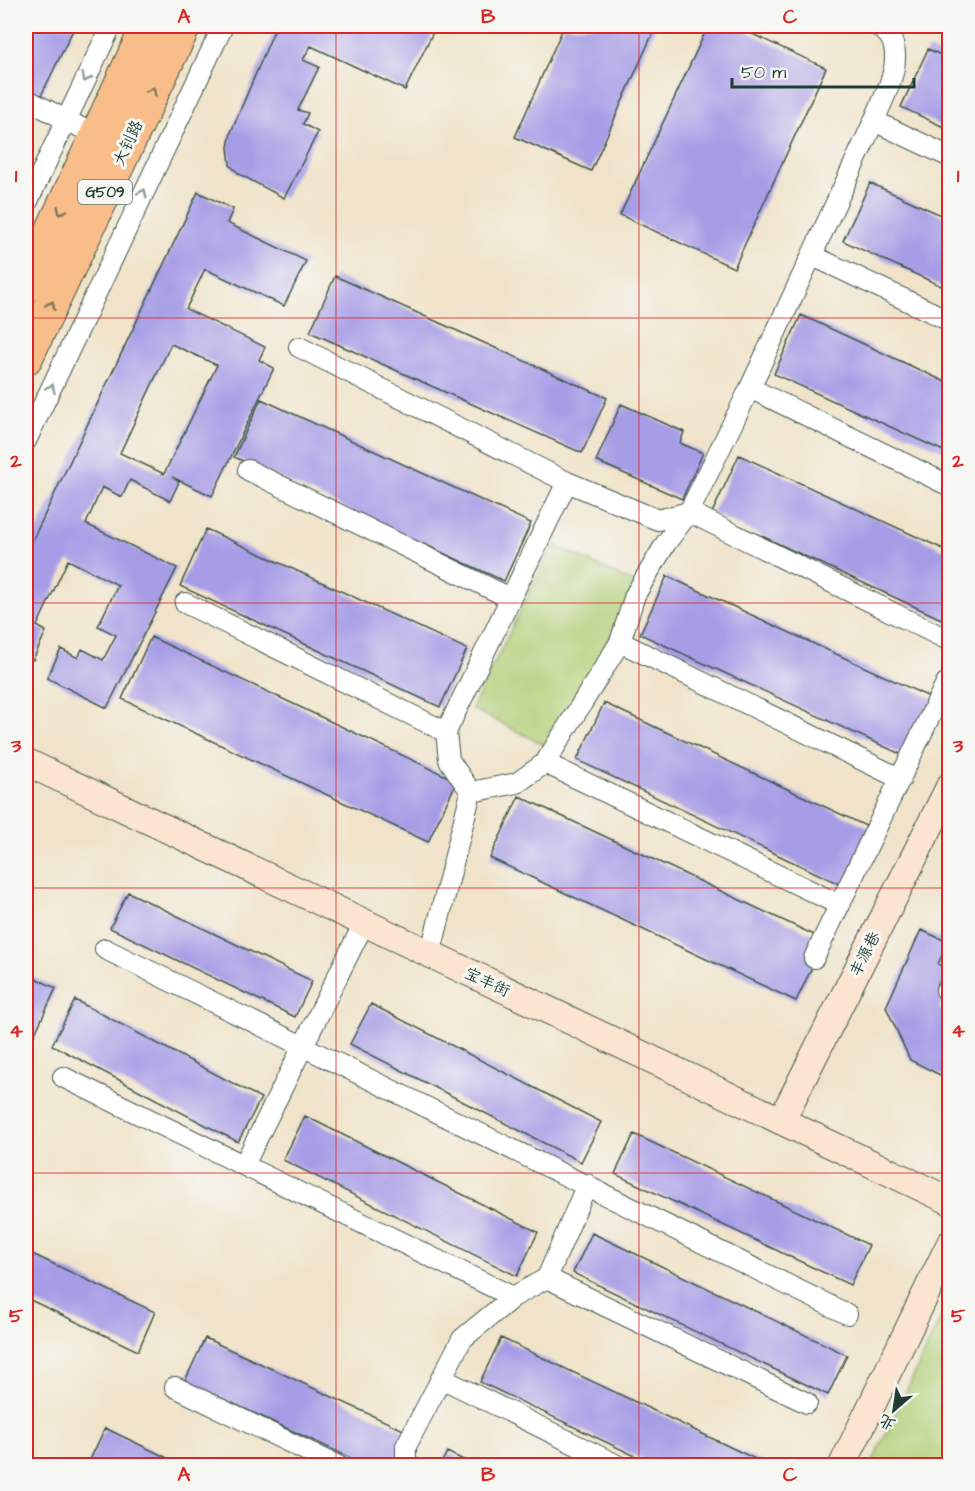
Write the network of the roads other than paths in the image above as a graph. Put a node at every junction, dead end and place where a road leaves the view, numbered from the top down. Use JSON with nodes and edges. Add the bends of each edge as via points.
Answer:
{"nodes":[{"id":1,"x":111,"y":26,"type":"edge"},
{"id":2,"x":148,"y":26,"type":"edge"},
{"id":3,"x":184,"y":26,"type":"edge"},
{"id":4,"x":223,"y":26,"type":"edge"},
{"id":5,"x":878,"y":26,"type":"edge"},
{"id":6,"x":26,"y":99,"type":"edge"},
{"id":7,"x":67,"y":118,"type":"junction"},
{"id":8,"x":874,"y":122,"type":"junction"},
{"id":9,"x":97,"y":136,"type":"junction"},
{"id":10,"x":950,"y":157,"type":"edge"},
{"id":11,"x":26,"y":205,"type":"edge"},
{"id":12,"x":813,"y":256,"type":"junction"},
{"id":13,"x":26,"y":286,"type":"edge"},
{"id":14,"x":950,"y":321,"type":"edge"},
{"id":15,"x":299,"y":347,"type":"dead end"},
{"id":16,"x":26,"y":358,"type":"edge"},
{"id":17,"x":750,"y":388,"type":"junction"},
{"id":18,"x":26,"y":441,"type":"edge"},
{"id":19,"x":248,"y":470,"type":"dead end"},
{"id":20,"x":567,"y":482,"type":"junction"},
{"id":21,"x":950,"y":486,"type":"edge"},
{"id":22,"x":689,"y":512,"type":"junction"},
{"id":23,"x":510,"y":598,"type":"junction"},
{"id":24,"x":185,"y":603,"type":"dead end"},
{"id":25,"x":950,"y":641,"type":"edge"},
{"id":26,"x":620,"y":642,"type":"junction"},
{"id":27,"x":946,"y":683,"type":"dead end"},
{"id":28,"x":446,"y":732,"type":"junction"},
{"id":29,"x":26,"y":762,"type":"edge"},
{"id":30,"x":545,"y":763,"type":"junction"},
{"id":31,"x":901,"y":779,"type":"junction"},
{"id":32,"x":950,"y":786,"type":"edge"},
{"id":33,"x":471,"y":792,"type":"junction"},
{"id":34,"x":840,"y":904,"type":"junction"},
{"id":35,"x":364,"y":922,"type":"junction"},
{"id":36,"x":105,"y":949,"type":"dead end"},
{"id":37,"x":430,"y":955,"type":"junction"},
{"id":38,"x":814,"y":958,"type":"dead end"},
{"id":39,"x":304,"y":1044,"type":"junction"},
{"id":40,"x":63,"y":1077,"type":"dead end"},
{"id":41,"x":782,"y":1121,"type":"junction"},
{"id":42,"x":244,"y":1165,"type":"junction"},
{"id":43,"x":587,"y":1184,"type":"junction"},
{"id":44,"x":950,"y":1201,"type":"edge"},
{"id":45,"x":950,"y":1244,"type":"edge"},
{"id":46,"x":547,"y":1278,"type":"junction"},
{"id":47,"x":513,"y":1297,"type":"junction"},
{"id":48,"x":847,"y":1314,"type":"dead end"},
{"id":49,"x":441,"y":1378,"type":"junction"},
{"id":50,"x":175,"y":1387,"type":"dead end"},
{"id":51,"x":807,"y":1404,"type":"dead end"},
{"id":52,"x":338,"y":1466,"type":"edge"},
{"id":53,"x":406,"y":1466,"type":"edge"},
{"id":54,"x":619,"y":1466,"type":"edge"},
{"id":55,"x":842,"y":1466,"type":"edge"}],
"edges":[{"from":1,"to":7,"type":"street","one_way":true},
{"from":2,"to":9,"type":"highway","name":"大钊路","number":"G509"},
{"from":16,"to":3,"type":"highway","name":"大钊路","number":"G509","one_way":true},
{"from":18,"to":4,"type":"street","one_way":true},
{"from":5,"to":8,"type":"street","via":[[891,39],[896,58]]},
{"from":6,"to":7,"type":"street"},
{"from":7,"to":9,"type":"street"},
{"from":7,"to":11,"type":"street"},
{"from":8,"to":10,"type":"street"},
{"from":8,"to":12,"type":"street"},
{"from":9,"to":13,"type":"highway","name":"大钊路","number":"G509","one_way":true},
{"from":12,"to":14,"type":"street"},
{"from":12,"to":17,"type":"street"},
{"from":15,"to":20,"type":"street"},
{"from":17,"to":21,"type":"street"},
{"from":17,"to":22,"type":"street"},
{"from":19,"to":23,"type":"street"},
{"from":20,"to":22,"type":"street","via":[[658,520]]},
{"from":20,"to":23,"type":"street"},
{"from":22,"to":25,"type":"street"},
{"from":22,"to":26,"type":"street","via":[[635,595]]},
{"from":23,"to":28,"type":"street"},
{"from":24,"to":28,"type":"street"},
{"from":26,"to":30,"type":"street"},
{"from":26,"to":31,"type":"street"},
{"from":27,"to":31,"type":"street"},
{"from":28,"to":33,"type":"street","via":[[449,760]]},
{"from":29,"to":35,"type":"street","name":"宝丰街"},
{"from":30,"to":33,"type":"street","via":[[517,783]]},
{"from":30,"to":34,"type":"street"},
{"from":31,"to":34,"type":"street"},
{"from":32,"to":41,"type":"street","name":"丰源巷"},
{"from":33,"to":37,"type":"street"},
{"from":34,"to":38,"type":"street"},
{"from":35,"to":37,"type":"street","name":"宝丰街"},
{"from":35,"to":39,"type":"street"},
{"from":36,"to":39,"type":"street"},
{"from":37,"to":41,"type":"street","name":"宝丰街"},
{"from":39,"to":42,"type":"street"},
{"from":39,"to":43,"type":"street"},
{"from":40,"to":42,"type":"street"},
{"from":41,"to":44,"type":"street","name":"宝丰街"},
{"from":42,"to":47,"type":"street"},
{"from":43,"to":46,"type":"street"},
{"from":43,"to":48,"type":"street"},
{"from":45,"to":55,"type":"street"},
{"from":46,"to":47,"type":"street"},
{"from":46,"to":51,"type":"street"},
{"from":47,"to":49,"type":"street","via":[[462,1339]]},
{"from":49,"to":53,"type":"street","via":[[406,1446]]},
{"from":49,"to":54,"type":"street"},
{"from":50,"to":52,"type":"street"}]}
